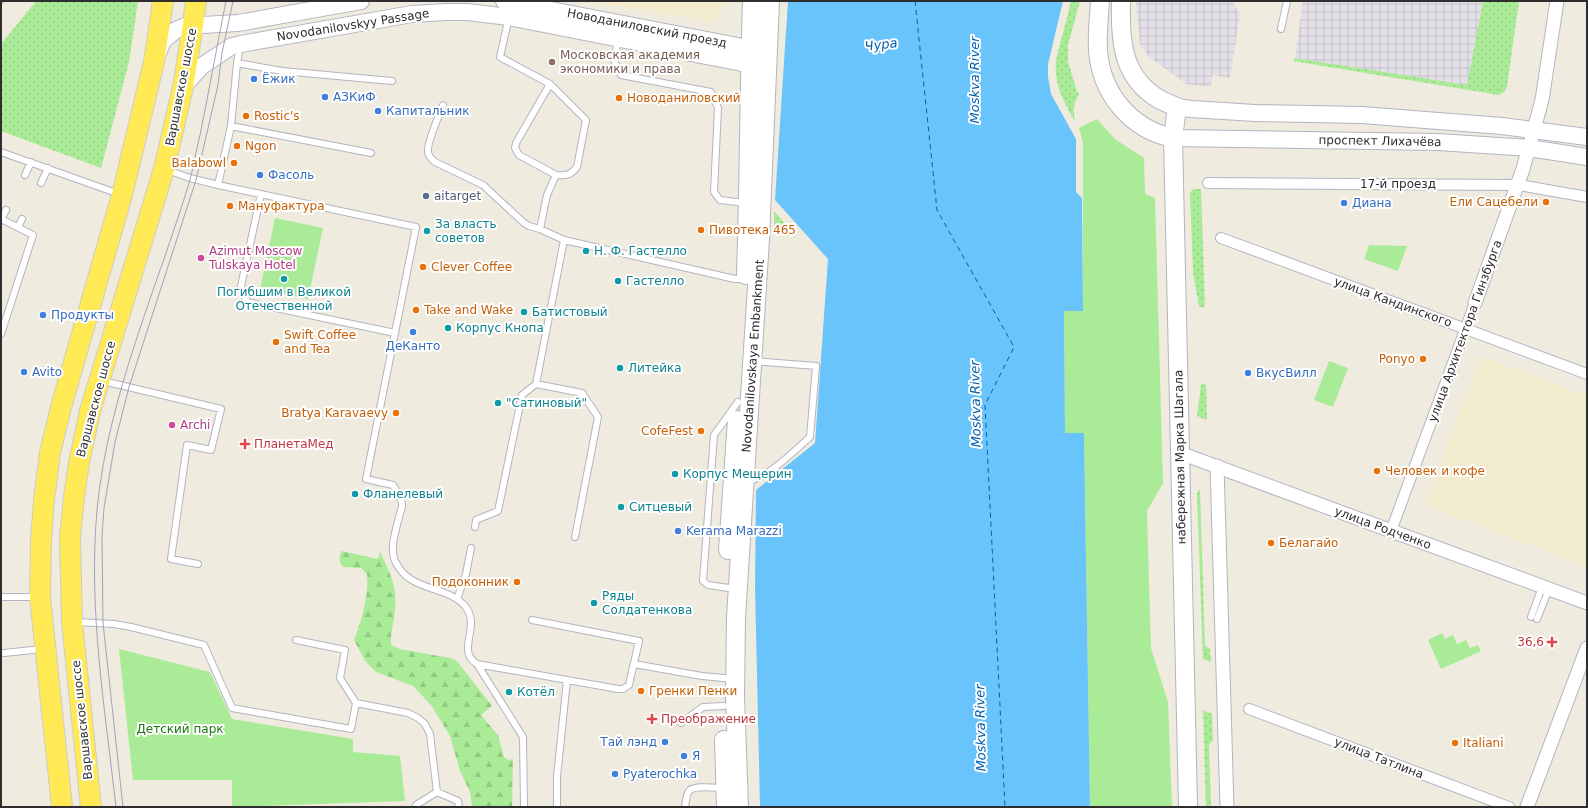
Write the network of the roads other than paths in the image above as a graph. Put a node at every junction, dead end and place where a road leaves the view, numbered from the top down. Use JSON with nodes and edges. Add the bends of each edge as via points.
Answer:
{"nodes":[{"id":1,"x":163,"y":1,"type":"edge"},
{"id":2,"x":196,"y":1,"type":"edge"},
{"id":3,"x":361,"y":1,"type":"edge"},
{"id":4,"x":504,"y":1,"type":"edge"},
{"id":5,"x":752,"y":1,"type":"edge"},
{"id":6,"x":770,"y":1,"type":"edge"},
{"id":7,"x":1100,"y":1,"type":"edge"},
{"id":8,"x":1121,"y":1,"type":"edge"},
{"id":9,"x":1286,"y":1,"type":"edge"},
{"id":10,"x":1557,"y":1,"type":"edge"},
{"id":11,"x":344,"y":2,"type":"edge"},
{"id":12,"x":541,"y":10,"type":"edge"},
{"id":13,"x":509,"y":17,"type":"junction"},
{"id":14,"x":193,"y":26,"type":"junction"},
{"id":15,"x":1281,"y":29,"type":"dead end"},
{"id":16,"x":618,"y":38,"type":"junction"},
{"id":17,"x":241,"y":44,"type":"junction"},
{"id":18,"x":758,"y":58,"type":"junction"},
{"id":19,"x":154,"y":62,"type":"junction"},
{"id":20,"x":237,"y":63,"type":"junction"},
{"id":21,"x":392,"y":81,"type":"dead end"},
{"id":22,"x":550,"y":84,"type":"junction"},
{"id":23,"x":183,"y":87,"type":"junction"},
{"id":24,"x":443,"y":105,"type":"dead end"},
{"id":25,"x":1177,"y":107,"type":"junction"},
{"id":26,"x":231,"y":126,"type":"junction"},
{"id":27,"x":1534,"y":130,"type":"junction"},
{"id":28,"x":1587,"y":137,"type":"edge"},
{"id":29,"x":1173,"y":138,"type":"junction"},
{"id":30,"x":1529,"y":148,"type":"junction"},
{"id":31,"x":1,"y":152,"type":"edge"},
{"id":32,"x":371,"y":153,"type":"dead end"},
{"id":33,"x":1587,"y":157,"type":"edge"},
{"id":34,"x":31,"y":162,"type":"junction"},
{"id":35,"x":48,"y":168,"type":"junction"},
{"id":36,"x":164,"y":168,"type":"junction"},
{"id":37,"x":24,"y":174,"type":"dead end"},
{"id":38,"x":556,"y":175,"type":"junction"},
{"id":39,"x":41,"y":183,"type":"dead end"},
{"id":40,"x":1208,"y":183,"type":"dead end"},
{"id":41,"x":1519,"y":184,"type":"junction"},
{"id":42,"x":218,"y":185,"type":"junction"},
{"id":43,"x":261,"y":194,"type":"junction"},
{"id":44,"x":122,"y":195,"type":"junction"},
{"id":45,"x":1587,"y":197,"type":"edge"},
{"id":46,"x":749,"y":203,"type":"junction"},
{"id":47,"x":6,"y":210,"type":"dead end"},
{"id":48,"x":1,"y":219,"type":"edge"},
{"id":49,"x":22,"y":219,"type":"dead end"},
{"id":50,"x":18,"y":228,"type":"junction"},
{"id":51,"x":540,"y":229,"type":"junction"},
{"id":52,"x":1220,"y":238,"type":"dead end"},
{"id":53,"x":564,"y":240,"type":"junction"},
{"id":54,"x":746,"y":279,"type":"junction"},
{"id":55,"x":1475,"y":303,"type":"joint"},
{"id":56,"x":1465,"y":328,"type":"junction"},
{"id":57,"x":394,"y":333,"type":"junction"},
{"id":58,"x":1,"y":334,"type":"edge"},
{"id":59,"x":752,"y":361,"type":"junction"},
{"id":60,"x":1587,"y":374,"type":"edge"},
{"id":61,"x":99,"y":380,"type":"junction"},
{"id":62,"x":536,"y":384,"type":"junction"},
{"id":63,"x":1180,"y":452,"type":"junction"},
{"id":64,"x":1217,"y":466,"type":"junction"},
{"id":65,"x":745,"y":481,"type":"junction"},
{"id":66,"x":475,"y":527,"type":"dead end"},
{"id":67,"x":1391,"y":531,"type":"junction"},
{"id":68,"x":575,"y":537,"type":"dead end"},
{"id":69,"x":471,"y":548,"type":"dead end"},
{"id":70,"x":198,"y":564,"type":"dead end"},
{"id":71,"x":732,"y":588,"type":"junction"},
{"id":72,"x":1546,"y":588,"type":"junction"},
{"id":73,"x":1,"y":597,"type":"edge"},
{"id":74,"x":40,"y":597,"type":"junction"},
{"id":75,"x":458,"y":600,"type":"junction"},
{"id":76,"x":1587,"y":603,"type":"edge"},
{"id":77,"x":1534,"y":618,"type":"dead end"},
{"id":78,"x":532,"y":620,"type":"dead end"},
{"id":79,"x":72,"y":622,"type":"junction"},
{"id":80,"x":296,"y":640,"type":"dead end"},
{"id":81,"x":1587,"y":648,"type":"edge"},
{"id":82,"x":45,"y":649,"type":"junction"},
{"id":83,"x":4,"y":653,"type":"dead end"},
{"id":84,"x":477,"y":664,"type":"junction"},
{"id":85,"x":634,"y":664,"type":"junction"},
{"id":86,"x":730,"y":679,"type":"junction"},
{"id":87,"x":567,"y":680,"type":"junction"},
{"id":88,"x":356,"y":703,"type":"junction"},
{"id":89,"x":724,"y":706,"type":"junction"},
{"id":90,"x":1249,"y":709,"type":"dead end"},
{"id":91,"x":681,"y":723,"type":"dead end"},
{"id":92,"x":726,"y":788,"type":"junction"},
{"id":93,"x":437,"y":792,"type":"junction"},
{"id":94,"x":62,"y":807,"type":"edge"},
{"id":95,"x":91,"y":807,"type":"edge"},
{"id":96,"x":416,"y":807,"type":"edge"},
{"id":97,"x":459,"y":807,"type":"edge"},
{"id":98,"x":524,"y":807,"type":"edge"},
{"id":99,"x":557,"y":807,"type":"edge"},
{"id":100,"x":685,"y":807,"type":"edge"},
{"id":101,"x":726,"y":807,"type":"edge"},
{"id":102,"x":739,"y":807,"type":"edge"},
{"id":103,"x":1188,"y":807,"type":"edge"},
{"id":104,"x":1228,"y":807,"type":"edge"},
{"id":105,"x":1508,"y":807,"type":"edge"},
{"id":106,"x":1526,"y":807,"type":"edge"}],
"edges":[{"from":1,"to":19,"type":"main road"},
{"from":2,"to":14,"type":"main road","name":"Варшавское шоссе"},
{"from":3,"to":11,"type":"street"},
{"from":4,"to":12,"type":"street","name":"Новоданиловский проезд"},
{"from":5,"to":18,"type":"main road","name":"Novodanilovskaya Embankment"},
{"from":6,"to":18,"type":"main road","name":"Novodanilovskaya Embankment"},
{"from":7,"to":29,"type":"main road","via":[[1098,49],[1104,82],[1124,113],[1151,131]]},
{"from":8,"to":25,"type":"main road","via":[[1124,54],[1133,74],[1154,96]]},
{"from":9,"to":15,"type":"lane"},
{"from":10,"to":27,"type":"street","name":"улица Архитектора Гинзбурга","via":[[1542,100]]},
{"from":11,"to":14,"type":"street","via":[[238,23]]},
{"from":12,"to":13,"type":"street","name":"Novodanilovskyy Passage"},
{"from":12,"to":16,"type":"street","name":"Novodanilovskyy Passage"},
{"from":12,"to":18,"type":"street","name":"Новоданиловский проезд"},
{"from":13,"to":17,"type":"street","name":"Novodanilovskyy Passage","via":[[467,12],[412,14]]},
{"from":13,"to":22,"type":"lane","via":[[500,57]]},
{"from":14,"to":19,"type":"street","via":[[176,30],[163,41]]},
{"from":14,"to":23,"type":"main road","name":"Варшавское шоссе"},
{"from":16,"to":18,"type":"street","name":"Novodanilovskyy Passage"},
{"from":16,"to":46,"type":"lane","via":[[614,60],[621,75],[711,92],[718,108],[714,192],[720,200]]},
{"from":17,"to":20,"type":"lane"},
{"from":17,"to":23,"type":"street","name":"Novodanilovskyy Passage","via":[[232,46],[202,66]]},
{"from":18,"to":46,"type":"main road","name":"Novodanilovskaya Embankment"},
{"from":18,"to":59,"type":"main road","name":"Novodanilovskaya Embankment","via":[[760,239]]},
{"from":19,"to":44,"type":"main road"},
{"from":20,"to":21,"type":"lane","via":[[282,71]]},
{"from":20,"to":26,"type":"lane"},
{"from":22,"to":38,"type":"lane","via":[[586,120],[577,168],[565,176]]},
{"from":22,"to":38,"type":"lane","via":[[515,148],[519,155]]},
{"from":23,"to":36,"type":"main road","name":"Варшавское шоссе"},
{"from":24,"to":51,"type":"lane","via":[[429,144],[430,158],[482,185],[524,223]]},
{"from":25,"to":27,"type":"street","name":"проспект Лихачёва","via":[[1255,113],[1362,115]]},
{"from":25,"to":29,"type":"main road","name":"набережная Марка Шагала"},
{"from":26,"to":32,"type":"lane"},
{"from":26,"to":42,"type":"lane"},
{"from":27,"to":28,"type":"street","name":"проспект Лихачёва"},
{"from":27,"to":30,"type":"street","name":"улица Архитектора Гинзбурга"},
{"from":29,"to":30,"type":"street","name":"проспект Лихачёва","via":[[1369,140]]},
{"from":29,"to":63,"type":"main road","name":"набережная Марка Шагала"},
{"from":30,"to":33,"type":"street","name":"проспект Лихачёва"},
{"from":30,"to":41,"type":"street","name":"улица Архитектора Гинзбурга"},
{"from":31,"to":34,"type":"lane"},
{"from":34,"to":35,"type":"lane"},
{"from":34,"to":37,"type":"lane"},
{"from":35,"to":39,"type":"lane"},
{"from":35,"to":44,"type":"lane"},
{"from":36,"to":42,"type":"lane"},
{"from":36,"to":61,"type":"main road","name":"Варшавское шоссе"},
{"from":38,"to":51,"type":"lane","via":[[547,195]]},
{"from":40,"to":41,"type":"street","name":"17-й проезд"},
{"from":41,"to":45,"type":"street","name":"17-й проезд"},
{"from":41,"to":55,"type":"street","name":"улица Архитектора Гинзбурга"},
{"from":42,"to":43,"type":"lane"},
{"from":43,"to":57,"type":"lane","via":[[241,286],[247,302]]},
{"from":43,"to":57,"type":"lane","via":[[416,227]]},
{"from":44,"to":74,"type":"main road","via":[[50,453],[43,507]]},
{"from":46,"to":54,"type":"main road","name":"Novodanilovskaya Embankment"},
{"from":47,"to":48,"type":"lane"},
{"from":48,"to":50,"type":"lane"},
{"from":49,"to":50,"type":"lane"},
{"from":50,"to":58,"type":"lane","via":[[33,235],[20,286]]},
{"from":51,"to":53,"type":"lane"},
{"from":52,"to":56,"type":"street","name":"улица Кандинского"},
{"from":53,"to":54,"type":"lane","via":[[735,279]]},
{"from":53,"to":62,"type":"lane"},
{"from":54,"to":71,"type":"main road","name":"Novodanilovskaya Embankment","via":[[730,496]]},
{"from":55,"to":56,"type":"street","name":"улица Архитектора Гинзбурга"},
{"from":56,"to":60,"type":"street","name":"улица Кандинского"},
{"from":56,"to":67,"type":"street","name":"улица Архитектора Гинзбурга"},
{"from":57,"to":75,"type":"lane","via":[[366,479],[393,485],[402,503],[393,549],[394,559],[400,569],[414,582]]},
{"from":59,"to":65,"type":"main road","name":"Novodanilovskaya Embankment"},
{"from":59,"to":65,"type":"lane","via":[[816,366],[810,436],[765,475],[754,481]]},
{"from":61,"to":70,"type":"lane","via":[[221,408],[211,450],[188,446],[171,559]]},
{"from":61,"to":79,"type":"main road","name":"Варшавское шоссе","via":[[80,456],[74,497],[70,537]]},
{"from":62,"to":66,"type":"lane","via":[[522,395],[498,511],[476,520]]},
{"from":62,"to":68,"type":"lane","via":[[582,393],[598,417]]},
{"from":63,"to":64,"type":"street","name":"улица Родченко"},
{"from":63,"to":103,"type":"main road","name":"набережная Марка Шагала"},
{"from":64,"to":67,"type":"street","name":"улица Родченко"},
{"from":64,"to":104,"type":"street"},
{"from":65,"to":71,"type":"main road","name":"Novodanilovskaya Embankment"},
{"from":67,"to":72,"type":"street","name":"улица Родченко"},
{"from":69,"to":75,"type":"lane"},
{"from":71,"to":86,"type":"main road","name":"Novodanilovskaya Embankment"},
{"from":72,"to":76,"type":"street","name":"улица Родченко"},
{"from":72,"to":77,"type":"lane"},
{"from":73,"to":74,"type":"lane"},
{"from":74,"to":82,"type":"main road"},
{"from":75,"to":84,"type":"lane","via":[[466,607],[471,618],[467,652],[468,657]]},
{"from":78,"to":85,"type":"lane","via":[[639,641]]},
{"from":79,"to":88,"type":"lane","via":[[126,626],[204,644],[232,708],[352,729]]},
{"from":79,"to":95,"type":"main road","name":"Варшавское шоссе"},
{"from":80,"to":88,"type":"lane","via":[[345,650],[340,678]]},
{"from":81,"to":106,"type":"street"},
{"from":82,"to":83,"type":"lane"},
{"from":82,"to":94,"type":"main road"},
{"from":84,"to":87,"type":"lane"},
{"from":84,"to":98,"type":"lane","via":[[523,737]]},
{"from":85,"to":86,"type":"lane"},
{"from":85,"to":87,"type":"lane","via":[[631,682],[624,689]]},
{"from":86,"to":89,"type":"main road","name":"Novodanilovskaya Embankment"},
{"from":86,"to":102,"type":"main road","name":"Novodanilovskaya Embankment"},
{"from":87,"to":99,"type":"lane","via":[[557,777]]},
{"from":88,"to":93,"type":"lane","via":[[408,714],[424,724],[430,734]]},
{"from":89,"to":91,"type":"lane","via":[[703,707]]},
{"from":89,"to":92,"type":"main road","name":"Novodanilovskaya Embankment"},
{"from":90,"to":105,"type":"street","name":"улица Татлина"},
{"from":92,"to":100,"type":"lane","via":[[690,790]]},
{"from":92,"to":101,"type":"main road","name":"Novodanilovskaya Embankment"},
{"from":93,"to":96,"type":"lane"},
{"from":93,"to":97,"type":"lane","via":[[458,801]]}]}
